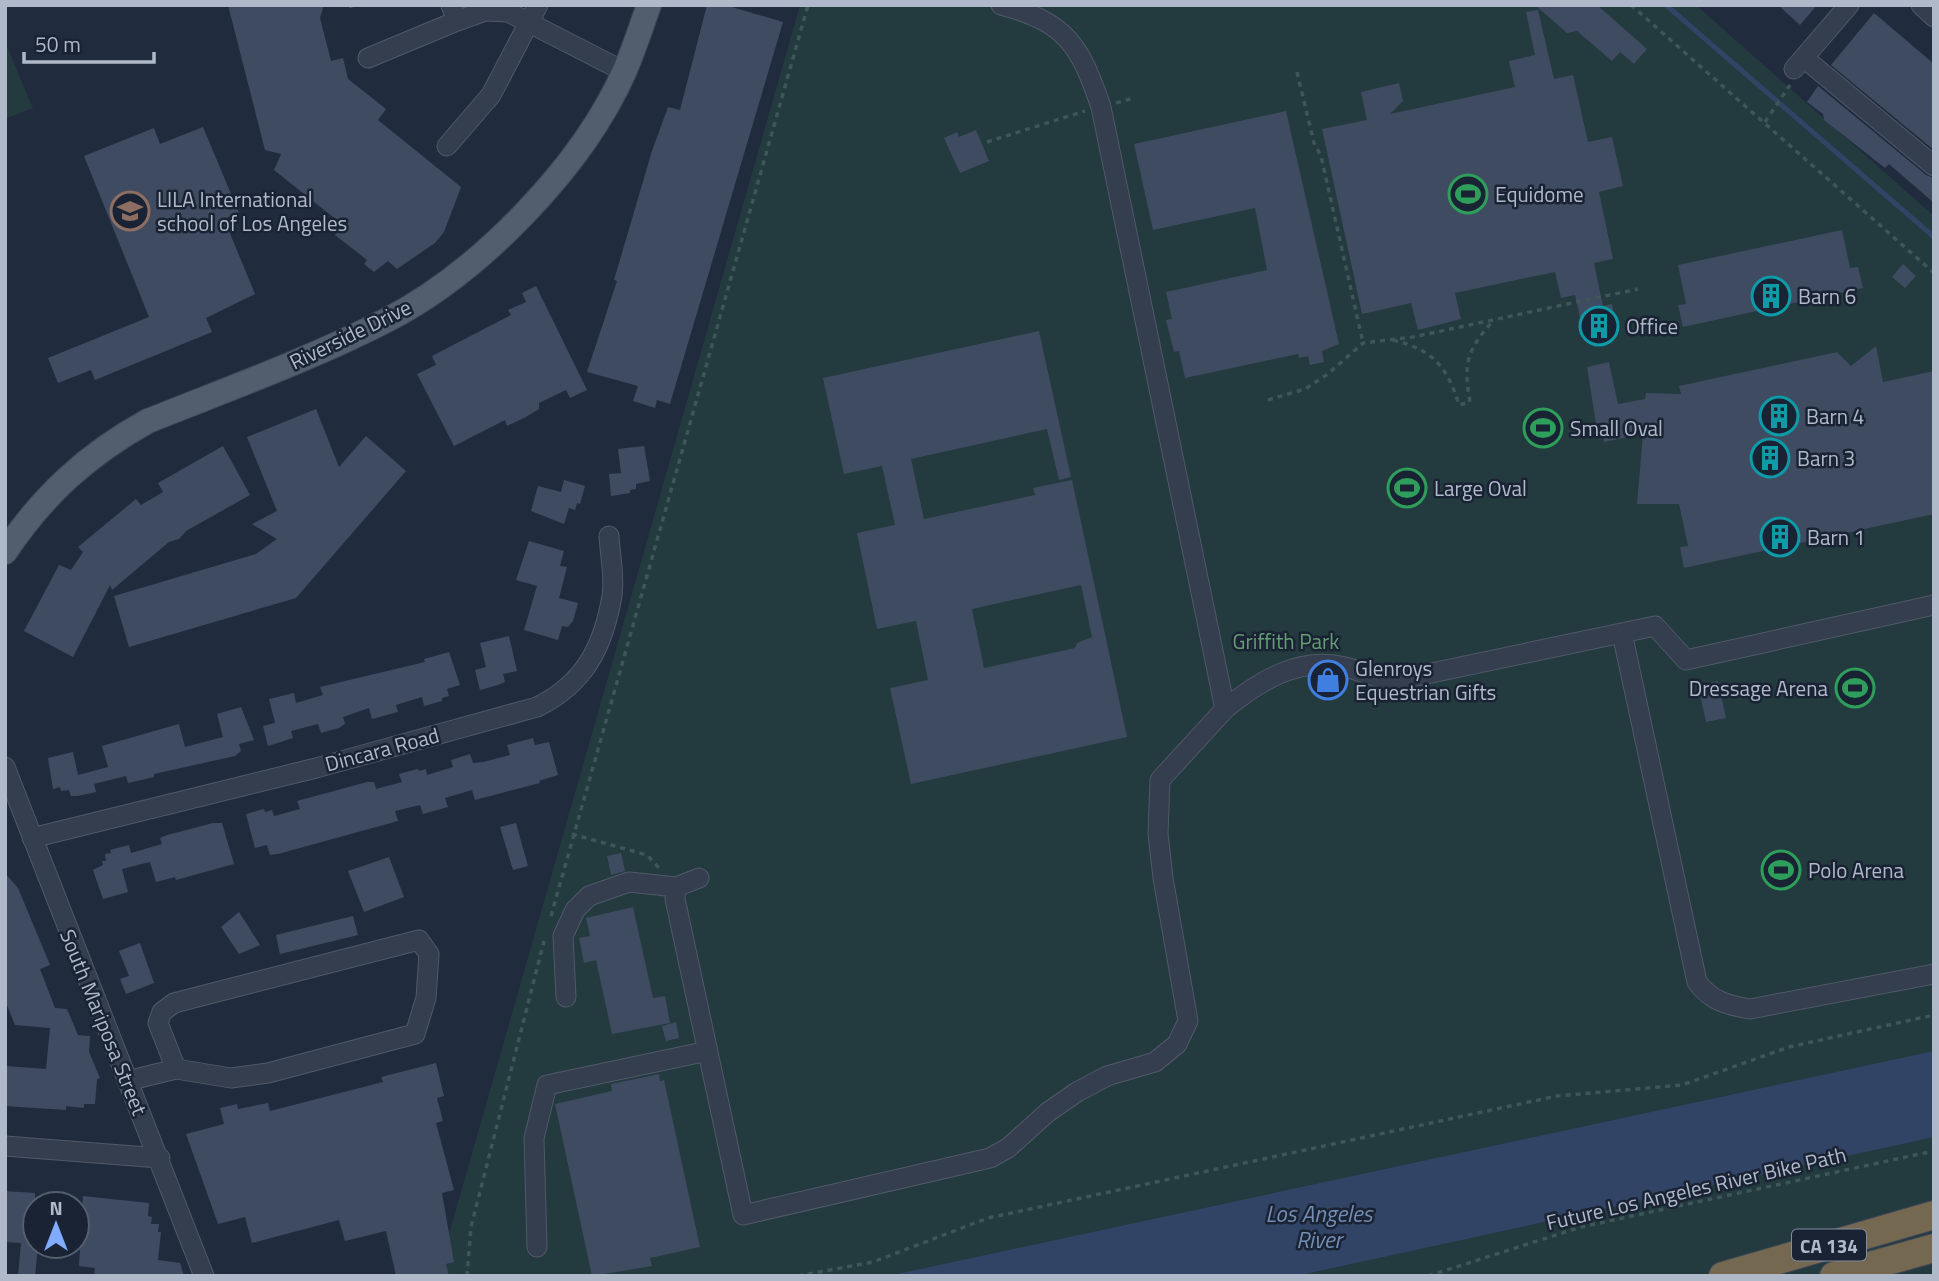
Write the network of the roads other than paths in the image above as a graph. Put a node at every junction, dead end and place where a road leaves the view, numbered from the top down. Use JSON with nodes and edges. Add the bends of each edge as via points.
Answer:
{"nodes":[{"id":1,"x":538,"y":5,"type":"edge"},
{"id":2,"x":649,"y":5,"type":"edge"},
{"id":3,"x":1001,"y":5,"type":"edge"},
{"id":4,"x":1849,"y":5,"type":"edge"},
{"id":5,"x":1921,"y":5,"type":"edge"},
{"id":6,"x":454,"y":13,"type":"edge"},
{"id":7,"x":1934,"y":17,"type":"edge"},
{"id":8,"x":531,"y":24,"type":"junction"},
{"id":9,"x":368,"y":58,"type":"dead end"},
{"id":10,"x":625,"y":72,"type":"junction"},
{"id":11,"x":447,"y":146,"type":"dead end"},
{"id":12,"x":1934,"y":166,"type":"edge"},
{"id":13,"x":610,"y":536,"type":"dead end"},
{"id":14,"x":5,"y":552,"type":"edge"},
{"id":15,"x":1934,"y":605,"type":"edge"},
{"id":16,"x":1622,"y":634,"type":"junction"},
{"id":17,"x":1225,"y":709,"type":"junction"},
{"id":18,"x":5,"y":767,"type":"edge"},
{"id":19,"x":32,"y":838,"type":"junction"},
{"id":20,"x":699,"y":878,"type":"dead end"},
{"id":21,"x":676,"y":887,"type":"junction"},
{"id":22,"x":1934,"y":974,"type":"edge"},
{"id":23,"x":566,"y":997,"type":"dead end"},
{"id":24,"x":708,"y":1051,"type":"junction"},
{"id":25,"x":176,"y":1069,"type":"junction"},
{"id":26,"x":127,"y":1081,"type":"junction"},
{"id":27,"x":5,"y":1146,"type":"edge"},
{"id":28,"x":160,"y":1158,"type":"junction"},
{"id":29,"x":1934,"y":1215,"type":"edge"},
{"id":30,"x":1934,"y":1234,"type":"edge"},
{"id":31,"x":537,"y":1247,"type":"dead end"},
{"id":32,"x":1934,"y":1248,"type":"edge"},
{"id":33,"x":1934,"y":1267,"type":"edge"},
{"id":34,"x":204,"y":1276,"type":"edge"},
{"id":35,"x":1723,"y":1276,"type":"edge"},
{"id":36,"x":1787,"y":1276,"type":"edge"},
{"id":37,"x":1834,"y":1276,"type":"edge"},
{"id":38,"x":1904,"y":1276,"type":"edge"}],
"edges":[{"from":1,"to":8,"type":"street"},
{"from":2,"to":10,"type":"main road","name":"Riverside Drive"},
{"from":3,"to":17,"type":"street","via":[[1035,14],[1068,37],[1088,68],[1101,107]]},
{"from":4,"to":12,"type":"street","via":[[1799,64]]},
{"from":5,"to":7,"type":"street"},
{"from":6,"to":8,"type":"street","via":[[497,9]]},
{"from":6,"to":9,"type":"street"},
{"from":8,"to":10,"type":"street"},
{"from":8,"to":11,"type":"street","via":[[491,95]]},
{"from":10,"to":14,"type":"main road","name":"Riverside Drive","via":[[542,195],[463,271],[389,319],[148,421],[114,440],[62,481]]},
{"from":13,"to":19,"type":"street","name":"Dincara Road","via":[[612,594],[598,645],[585,672],[563,694],[537,707],[316,768]]},
{"from":15,"to":16,"type":"street","via":[[1686,660],[1656,626]]},
{"from":16,"to":17,"type":"street","via":[[1398,680],[1376,679],[1326,664],[1300,667],[1254,685]]},
{"from":16,"to":22,"type":"street","via":[[1697,982],[1708,996],[1750,1009]]},
{"from":17,"to":24,"type":"street","via":[[1160,780],[1158,834],[1163,878],[1188,1021],[1177,1044],[1155,1062],[1107,1076],[1077,1092],[990,1158],[743,1215]]},
{"from":18,"to":19,"type":"street","name":"South Mariposa Street"},
{"from":19,"to":26,"type":"street","name":"South Mariposa Street"},
{"from":20,"to":21,"type":"street"},
{"from":21,"to":23,"type":"street","via":[[629,882],[589,896],[575,910],[563,936]]},
{"from":21,"to":24,"type":"street"},
{"from":24,"to":31,"type":"street","via":[[547,1086],[534,1138]]},
{"from":25,"to":25,"type":"street","via":[[231,1078],[268,1073],[415,1034],[426,998],[429,954],[419,940],[174,1003],[162,1012],[158,1023]]},
{"from":25,"to":26,"type":"street"},
{"from":26,"to":28,"type":"street","name":"South Mariposa Street"},
{"from":27,"to":28,"type":"street"},
{"from":28,"to":34,"type":"street","name":"South Mariposa Street"},
{"from":29,"to":35,"type":"highway","number":"CA 134"},
{"from":30,"to":36,"type":"highway"},
{"from":32,"to":37,"type":"highway"},
{"from":33,"to":38,"type":"highway"}]}
